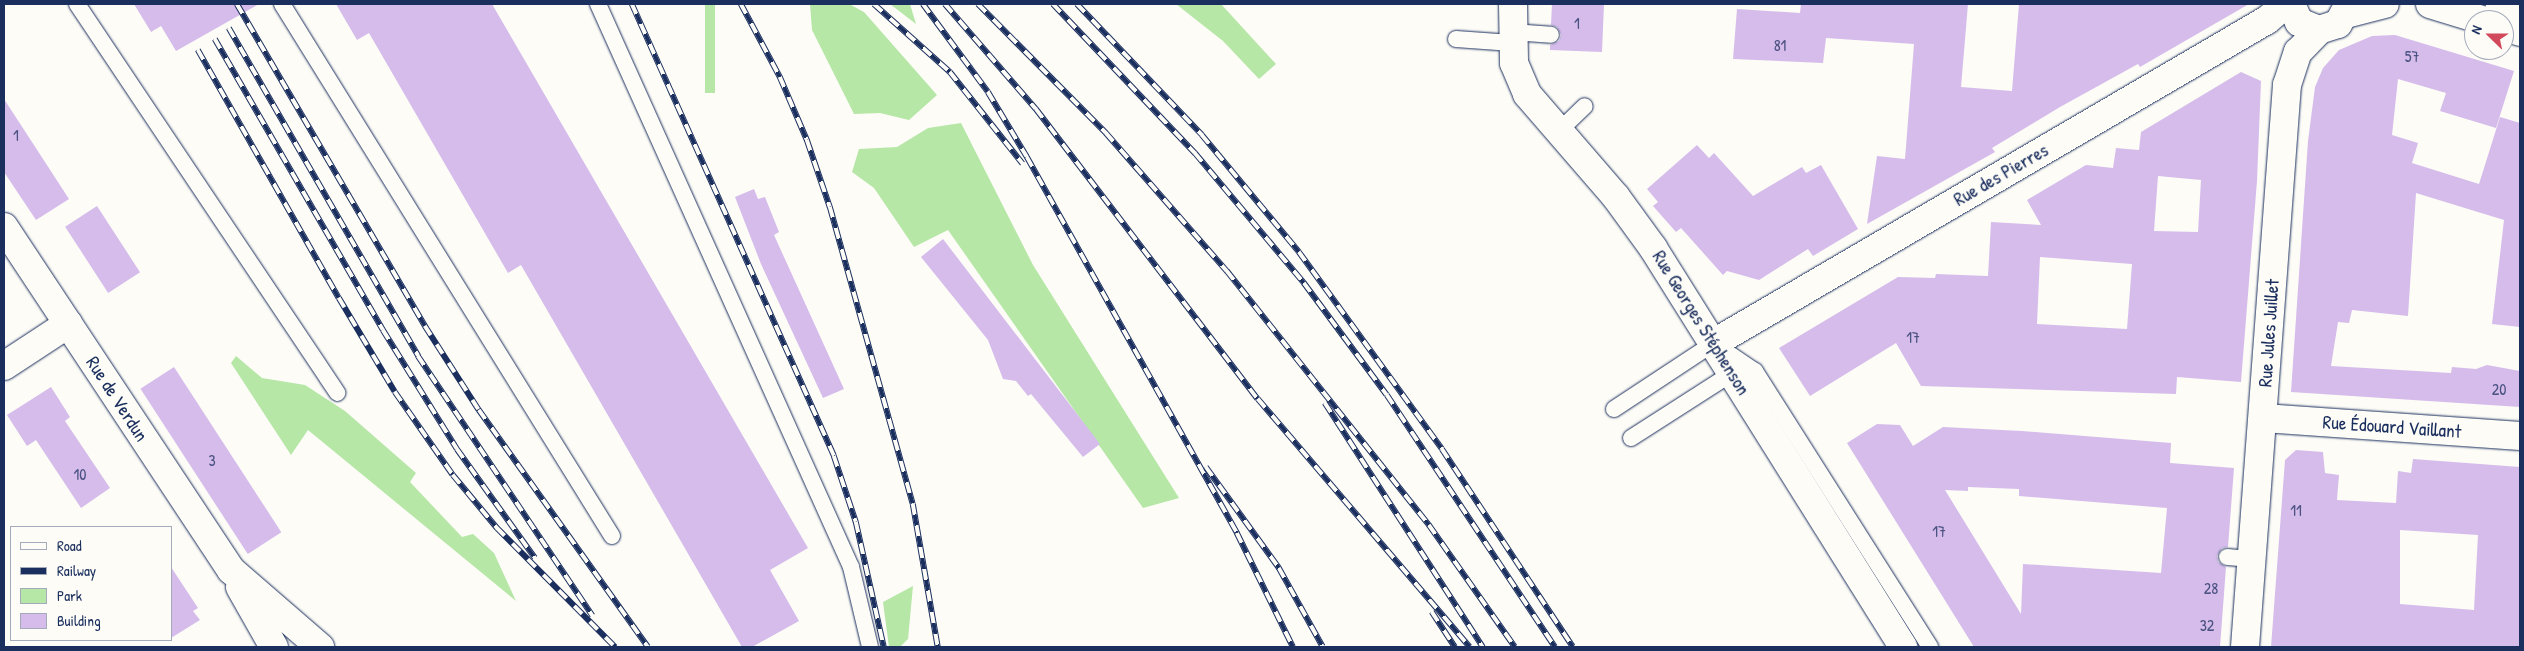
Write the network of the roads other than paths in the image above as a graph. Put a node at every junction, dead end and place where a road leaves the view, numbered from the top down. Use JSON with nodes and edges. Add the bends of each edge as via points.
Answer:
{"nodes":[{"id":1,"x":77,"y":4,"type":"edge"},
{"id":2,"x":282,"y":4,"type":"edge"},
{"id":3,"x":598,"y":4,"type":"edge"},
{"id":4,"x":1513,"y":4,"type":"edge"},
{"id":5,"x":2286,"y":4,"type":"edge"},
{"id":6,"x":2290,"y":4,"type":"edge"},
{"id":7,"x":2385,"y":4,"type":"edge"},
{"id":8,"x":2430,"y":5,"type":"edge"},
{"id":9,"x":2348,"y":9,"type":"edge"},
{"id":10,"x":2473,"y":10,"type":"edge"},
{"id":11,"x":2319,"y":30,"type":"junction"},
{"id":12,"x":1550,"y":35,"type":"dead end"},
{"id":13,"x":1512,"y":37,"type":"junction"},
{"id":14,"x":1456,"y":39,"type":"dead end"},
{"id":15,"x":1585,"y":106,"type":"dead end"},
{"id":16,"x":1558,"y":132,"type":"junction"},
{"id":17,"x":4,"y":227,"type":"edge"},
{"id":18,"x":68,"y":324,"type":"junction"},
{"id":19,"x":1714,"y":343,"type":"junction"},
{"id":20,"x":4,"y":366,"type":"edge"},
{"id":21,"x":1726,"y":377,"type":"junction"},
{"id":22,"x":337,"y":394,"type":"dead end"},
{"id":23,"x":1614,"y":409,"type":"dead end"},
{"id":24,"x":2263,"y":418,"type":"junction"},
{"id":25,"x":2520,"y":436,"type":"edge"},
{"id":26,"x":1631,"y":438,"type":"dead end"},
{"id":27,"x":612,"y":536,"type":"dead end"},
{"id":28,"x":231,"y":570,"type":"junction"},
{"id":29,"x":274,"y":647,"type":"edge"},
{"id":30,"x":320,"y":647,"type":"edge"},
{"id":31,"x":870,"y":647,"type":"edge"},
{"id":32,"x":1888,"y":647,"type":"edge"},
{"id":33,"x":1903,"y":647,"type":"edge"},
{"id":34,"x":1930,"y":647,"type":"edge"},
{"id":35,"x":2245,"y":647,"type":"edge"}],
"edges":[{"from":1,"to":22,"type":"lane"},
{"from":2,"to":27,"type":"lane"},
{"from":3,"to":31,"type":"lane","via":[[851,567]]},
{"from":4,"to":13,"type":"street","name":"Rue Georges Stéphenson"},
{"from":5,"to":19,"type":"street","name":"Rue des Pierres","via":[[2267,20]]},
{"from":6,"to":11,"type":"street","via":[[2299,22]]},
{"from":7,"to":9,"type":"street"},
{"from":8,"to":10,"type":"street"},
{"from":9,"to":11,"type":"street","via":[[2335,26]]},
{"from":11,"to":24,"type":"street","name":"Rue Jules Juillet","via":[[2298,52],[2287,85]]},
{"from":12,"to":13,"type":"lane"},
{"from":13,"to":14,"type":"lane"},
{"from":13,"to":16,"type":"street","name":"Rue Georges Stéphenson","via":[[1519,79]]},
{"from":15,"to":16,"type":"lane"},
{"from":16,"to":19,"type":"street","name":"Rue Georges Stéphenson","via":[[1630,215]]},
{"from":17,"to":18,"type":"street","name":"Rue de Verdun"},
{"from":18,"to":20,"type":"street"},
{"from":18,"to":28,"type":"street","name":"Rue de Verdun"},
{"from":19,"to":21,"type":"lane"},
{"from":19,"to":23,"type":"lane"},
{"from":19,"to":33,"type":"street","name":"Rue Georges Stéphenson"},
{"from":19,"to":34,"type":"lane","via":[[1755,371]]},
{"from":21,"to":26,"type":"lane"},
{"from":21,"to":32,"type":"lane"},
{"from":24,"to":25,"type":"street","name":"Rue Édouard Vaillant"},
{"from":24,"to":35,"type":"street","name":"Rue Jules Juillet","via":[[2240,558]]},
{"from":28,"to":29,"type":"street","name":"Rue de Verdun"},
{"from":28,"to":30,"type":"street","name":"Rue de Verdun"}]}
